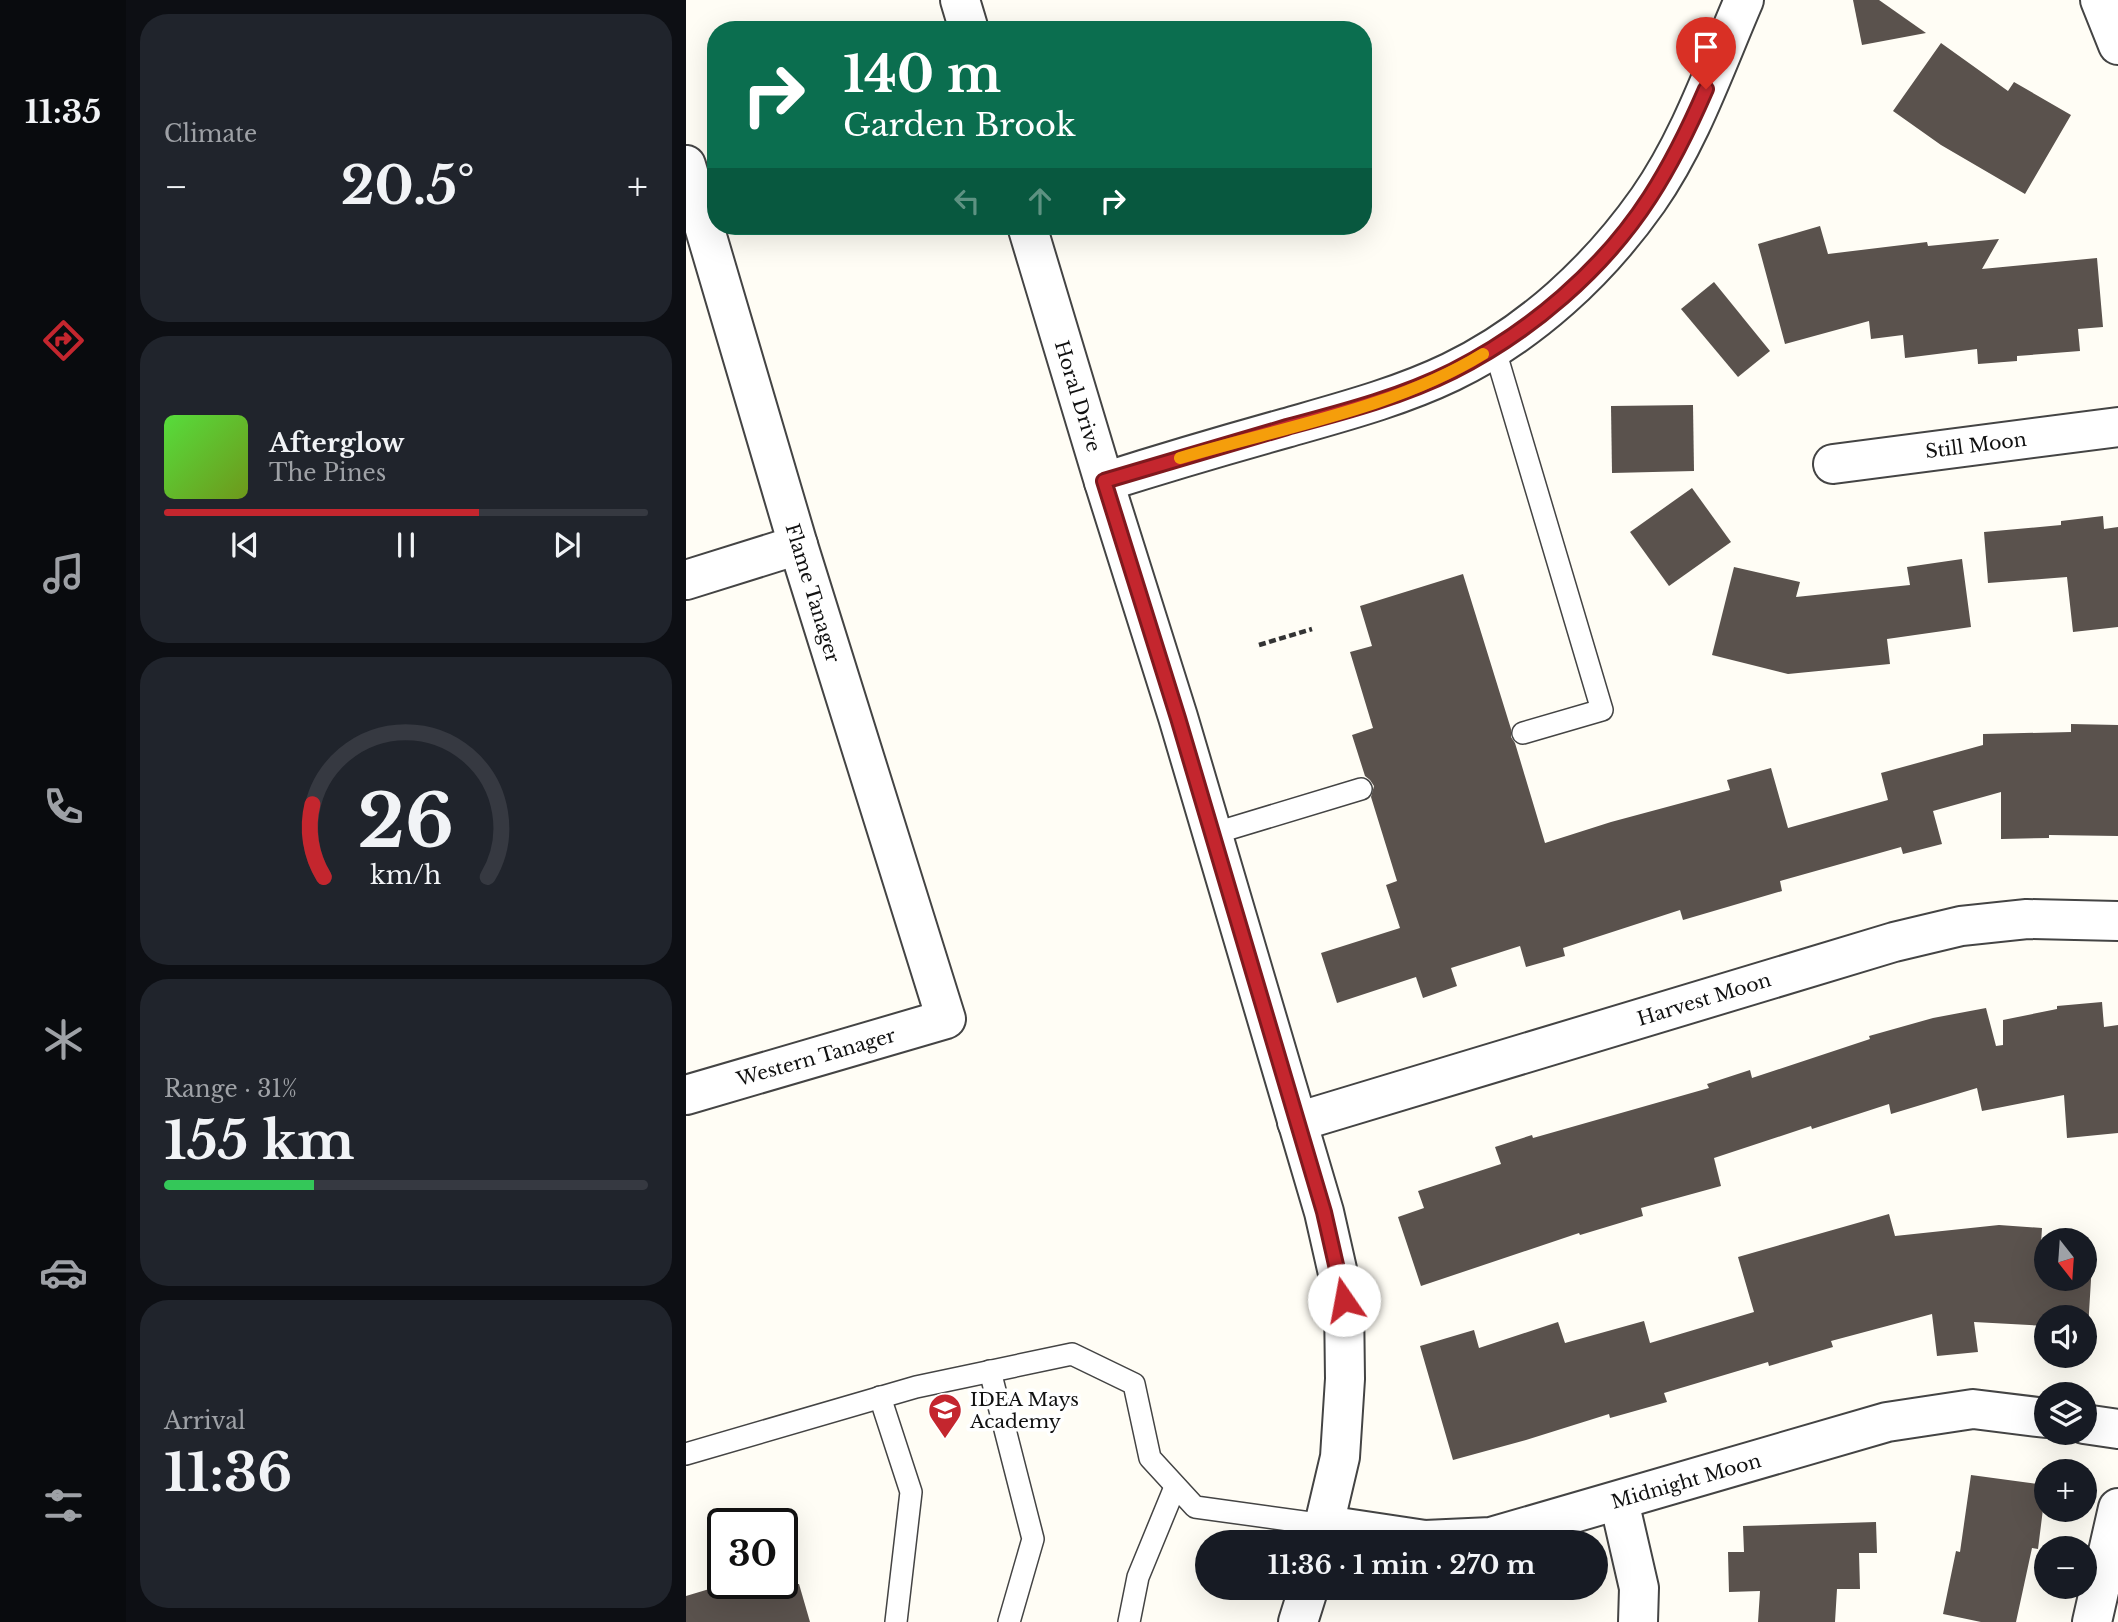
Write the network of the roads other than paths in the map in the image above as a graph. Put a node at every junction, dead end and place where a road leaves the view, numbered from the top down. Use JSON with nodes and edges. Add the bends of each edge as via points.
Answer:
{"nodes":[{"id":1,"x":960,"y":0,"type":"edge"},
{"id":2,"x":1744,"y":0,"type":"edge"},
{"id":3,"x":2100,"y":0,"type":"edge"},
{"id":4,"x":966,"y":21,"type":"edge"},
{"id":5,"x":2118,"y":45,"type":"edge"},
{"id":6,"x":686,"y":165,"type":"edge"},
{"id":7,"x":1030,"y":235,"type":"edge"},
{"id":8,"x":1494,"y":347,"type":"junction"},
{"id":9,"x":2118,"y":427,"type":"edge"},
{"id":10,"x":1833,"y":464,"type":"dead end"},
{"id":11,"x":1104,"y":481,"type":"junction"},
{"id":12,"x":798,"y":545,"type":"junction"},
{"id":13,"x":686,"y":580,"type":"edge"},
{"id":14,"x":1523,"y":733,"type":"dead end"},
{"id":15,"x":1361,"y":789,"type":"dead end"},
{"id":16,"x":1212,"y":834,"type":"junction"},
{"id":17,"x":2118,"y":921,"type":"edge"},
{"id":18,"x":946,"y":1018,"type":"joint"},
{"id":19,"x":686,"y":1095,"type":"edge"},
{"id":20,"x":1297,"y":1122,"type":"junction"},
{"id":21,"x":990,"y":1371,"type":"junction"},
{"id":22,"x":880,"y":1397,"type":"junction"},
{"id":23,"x":2034,"y":1417,"type":"edge"},
{"id":24,"x":2097,"y":1426,"type":"edge"},
{"id":25,"x":2118,"y":1429,"type":"edge"},
{"id":26,"x":686,"y":1454,"type":"edge"},
{"id":27,"x":1175,"y":1487,"type":"junction"},
{"id":28,"x":1619,"y":1501,"type":"junction"},
{"id":29,"x":2118,"y":1508,"type":"edge"},
{"id":30,"x":1308,"y":1530,"type":"edge"},
{"id":31,"x":1324,"y":1530,"type":"edge"},
{"id":32,"x":1516,"y":1530,"type":"edge"},
{"id":33,"x":1305,"y":1600,"type":"edge"},
{"id":34,"x":896,"y":1622,"type":"edge"},
{"id":35,"x":1009,"y":1622,"type":"edge"},
{"id":36,"x":1129,"y":1622,"type":"edge"},
{"id":37,"x":1298,"y":1622,"type":"edge"},
{"id":38,"x":1638,"y":1622,"type":"edge"},
{"id":39,"x":2092,"y":1622,"type":"edge"}],
"edges":[{"from":1,"to":4,"type":"street"},
{"from":2,"to":8,"type":"street","via":[[1696,111],[1649,199],[1595,266]]},
{"from":3,"to":5,"type":"street"},
{"from":6,"to":12,"type":"street","name":"Flame Tanager"},
{"from":7,"to":11,"type":"street","name":"Horal Drive"},
{"from":8,"to":11,"type":"street","via":[[1451,372],[1394,395]]},
{"from":8,"to":14,"type":"lane","via":[[1602,710]]},
{"from":9,"to":10,"type":"street","name":"Still Moon"},
{"from":11,"to":16,"type":"street","name":"Horal Drive"},
{"from":12,"to":13,"type":"street"},
{"from":12,"to":18,"type":"street","name":"Flame Tanager"},
{"from":15,"to":16,"type":"lane"},
{"from":16,"to":20,"type":"street","name":"Horal Drive"},
{"from":17,"to":20,"type":"street","name":"Harvest Moon","via":[[2027,919],[1908,938]]},
{"from":18,"to":19,"type":"street","name":"Western Tanager"},
{"from":20,"to":31,"type":"street","name":"Horal Drive","via":[[1344,1300],[1340,1457]]},
{"from":21,"to":22,"type":"lane"},
{"from":21,"to":27,"type":"lane","via":[[1072,1354],[1134,1384],[1150,1458]]},
{"from":21,"to":35,"type":"lane","via":[[1033,1539]]},
{"from":22,"to":26,"type":"lane"},
{"from":22,"to":34,"type":"lane","via":[[911,1492]]},
{"from":23,"to":28,"type":"street","name":"Midnight Moon","via":[[1973,1409],[1887,1422]]},
{"from":24,"to":25,"type":"street"},
{"from":27,"to":30,"type":"lane","via":[[1195,1507]]},
{"from":27,"to":36,"type":"lane","via":[[1138,1577]]},
{"from":28,"to":32,"type":"street","name":"Midnight Moon"},
{"from":28,"to":38,"type":"street","via":[[1639,1588]]},
{"from":29,"to":39,"type":"street"},
{"from":33,"to":37,"type":"street"}]}
